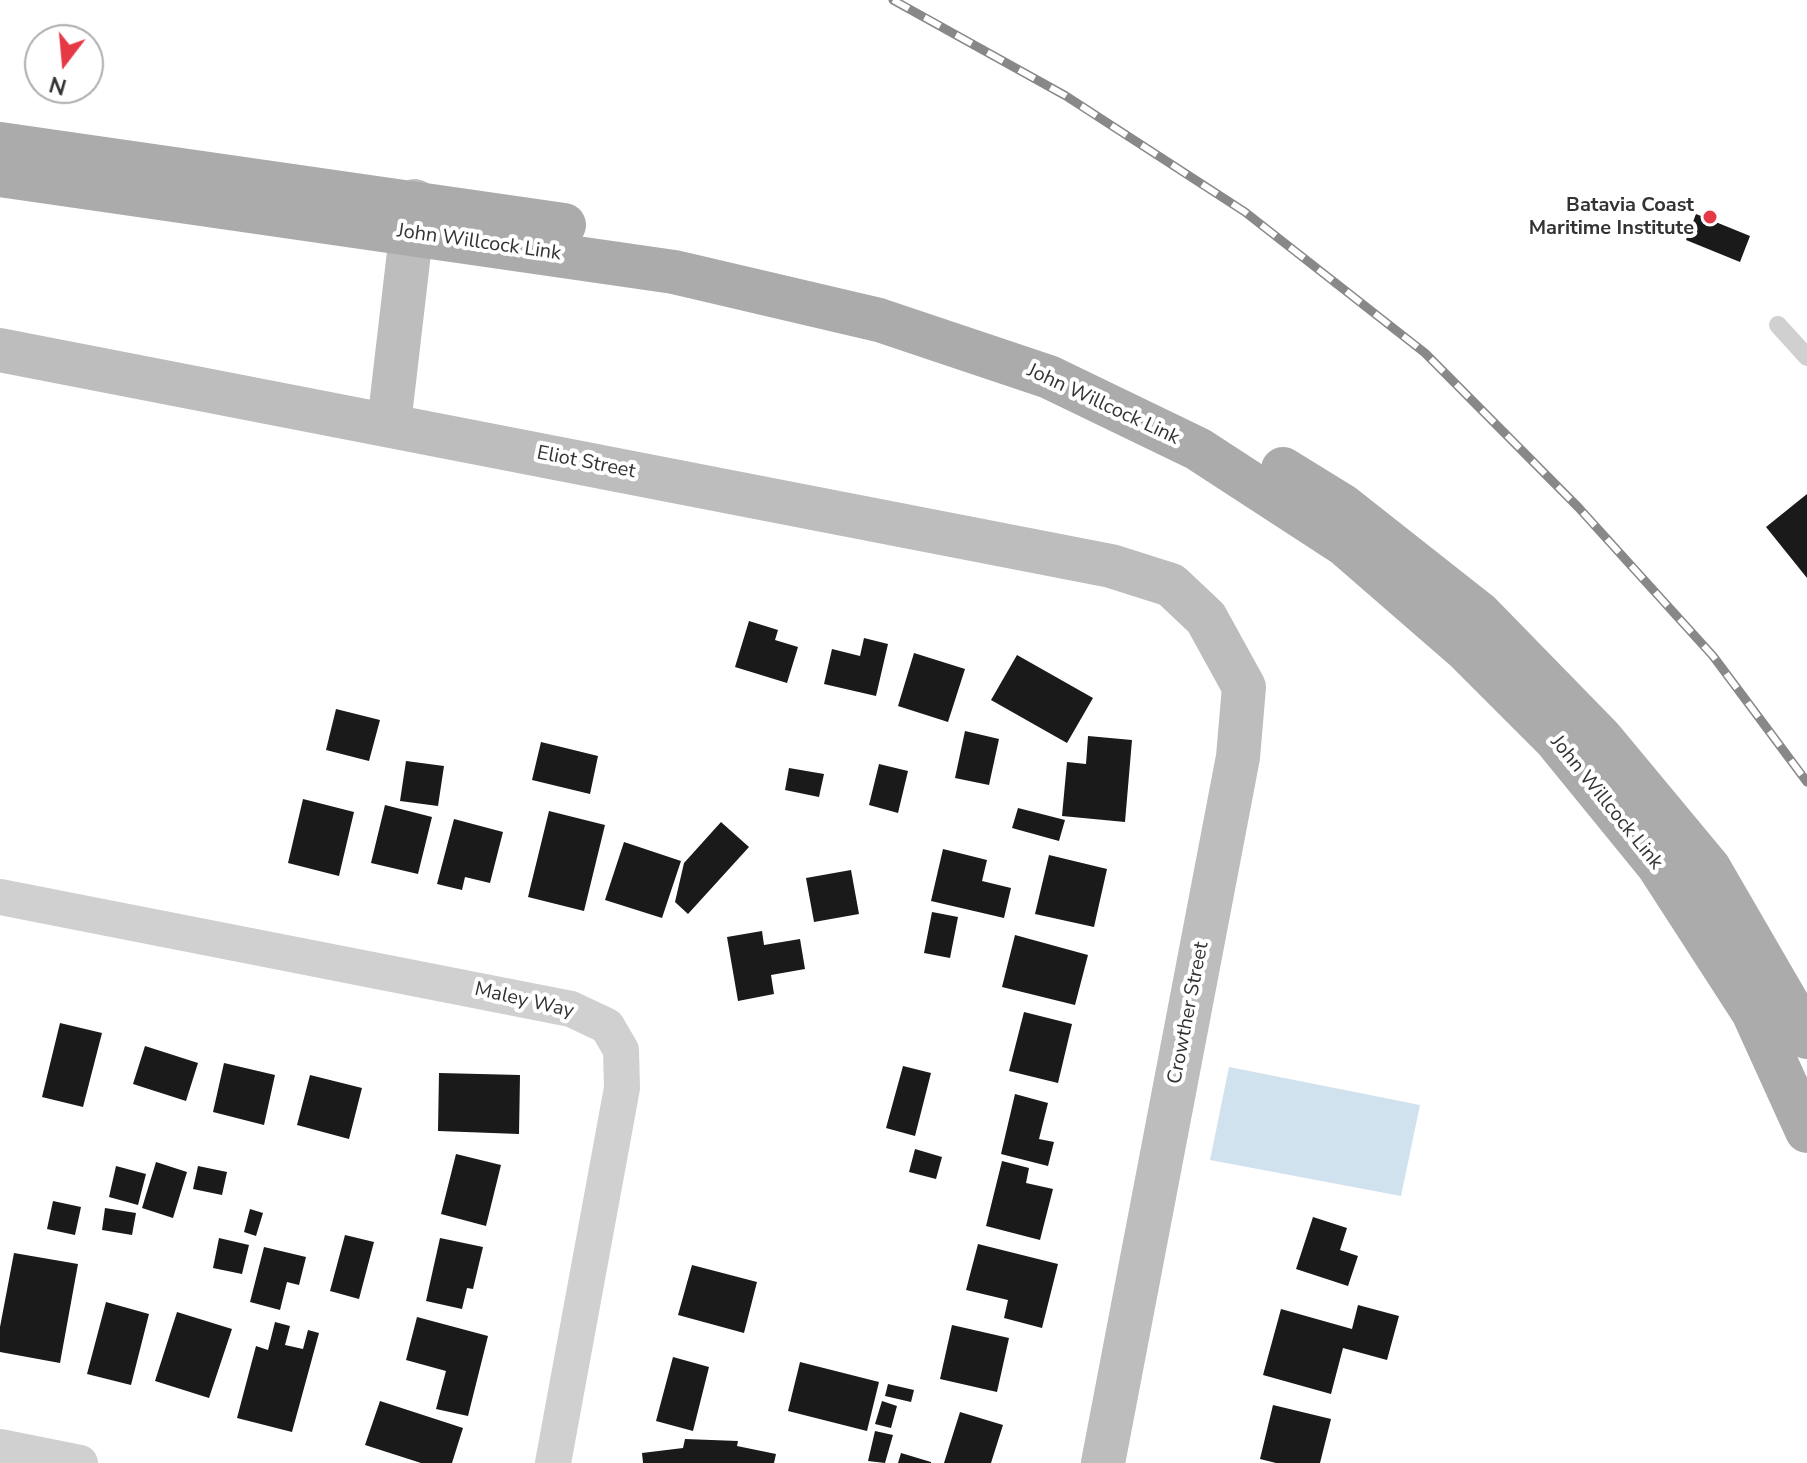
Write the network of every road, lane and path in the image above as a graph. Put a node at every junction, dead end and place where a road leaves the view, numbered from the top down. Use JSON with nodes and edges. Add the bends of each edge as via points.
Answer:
{"nodes":[{"id":1,"x":0,"y":141,"type":"edge"},
{"id":2,"x":0,"y":175,"type":"edge"},
{"id":3,"x":412,"y":217,"type":"junction"},
{"id":4,"x":1778,"y":325,"type":"dead end"},
{"id":5,"x":0,"y":350,"type":"edge"},
{"id":6,"x":1807,"y":357,"type":"edge"},
{"id":7,"x":389,"y":424,"type":"junction"},
{"id":8,"x":1171,"y":585,"type":"joint"},
{"id":9,"x":0,"y":897,"type":"edge"},
{"id":10,"x":1807,"y":1037,"type":"edge"},
{"id":11,"x":1807,"y":1131,"type":"edge"},
{"id":12,"x":0,"y":1447,"type":"edge"},
{"id":13,"x":80,"y":1463,"type":"edge"},
{"id":14,"x":553,"y":1463,"type":"edge"},
{"id":15,"x":1103,"y":1463,"type":"edge"}],
"edges":[{"from":1,"to":3,"type":"main road","name":"John Willcock Link"},
{"from":2,"to":3,"type":"main road","name":"John Willcock Link"},
{"from":3,"to":7,"type":"street"},
{"from":3,"to":10,"type":"main road","name":"John Willcock Link","via":[[675,242],[969,321],[1078,362],[1210,425],[1343,506],[1480,614],[1601,738],[1709,868]]},
{"from":3,"to":11,"type":"main road","name":"John Willcock Link","via":[[879,320],[1049,377],[1211,458],[1344,544],[1466,650],[1556,740],[1658,865],[1753,1012]]},
{"from":4,"to":6,"type":"lane"},
{"from":5,"to":7,"type":"street","name":"Eliot Street"},
{"from":7,"to":8,"type":"street","name":"Eliot Street","via":[[1111,566]]},
{"from":8,"to":15,"type":"street","name":"Crowther Street","via":[[1206,618],[1244,687],[1235,773]]},
{"from":9,"to":14,"type":"street","name":"Maley Way","via":[[571,1009],[607,1026],[621,1050],[622,1088]]},
{"from":12,"to":13,"type":"street"}]}
